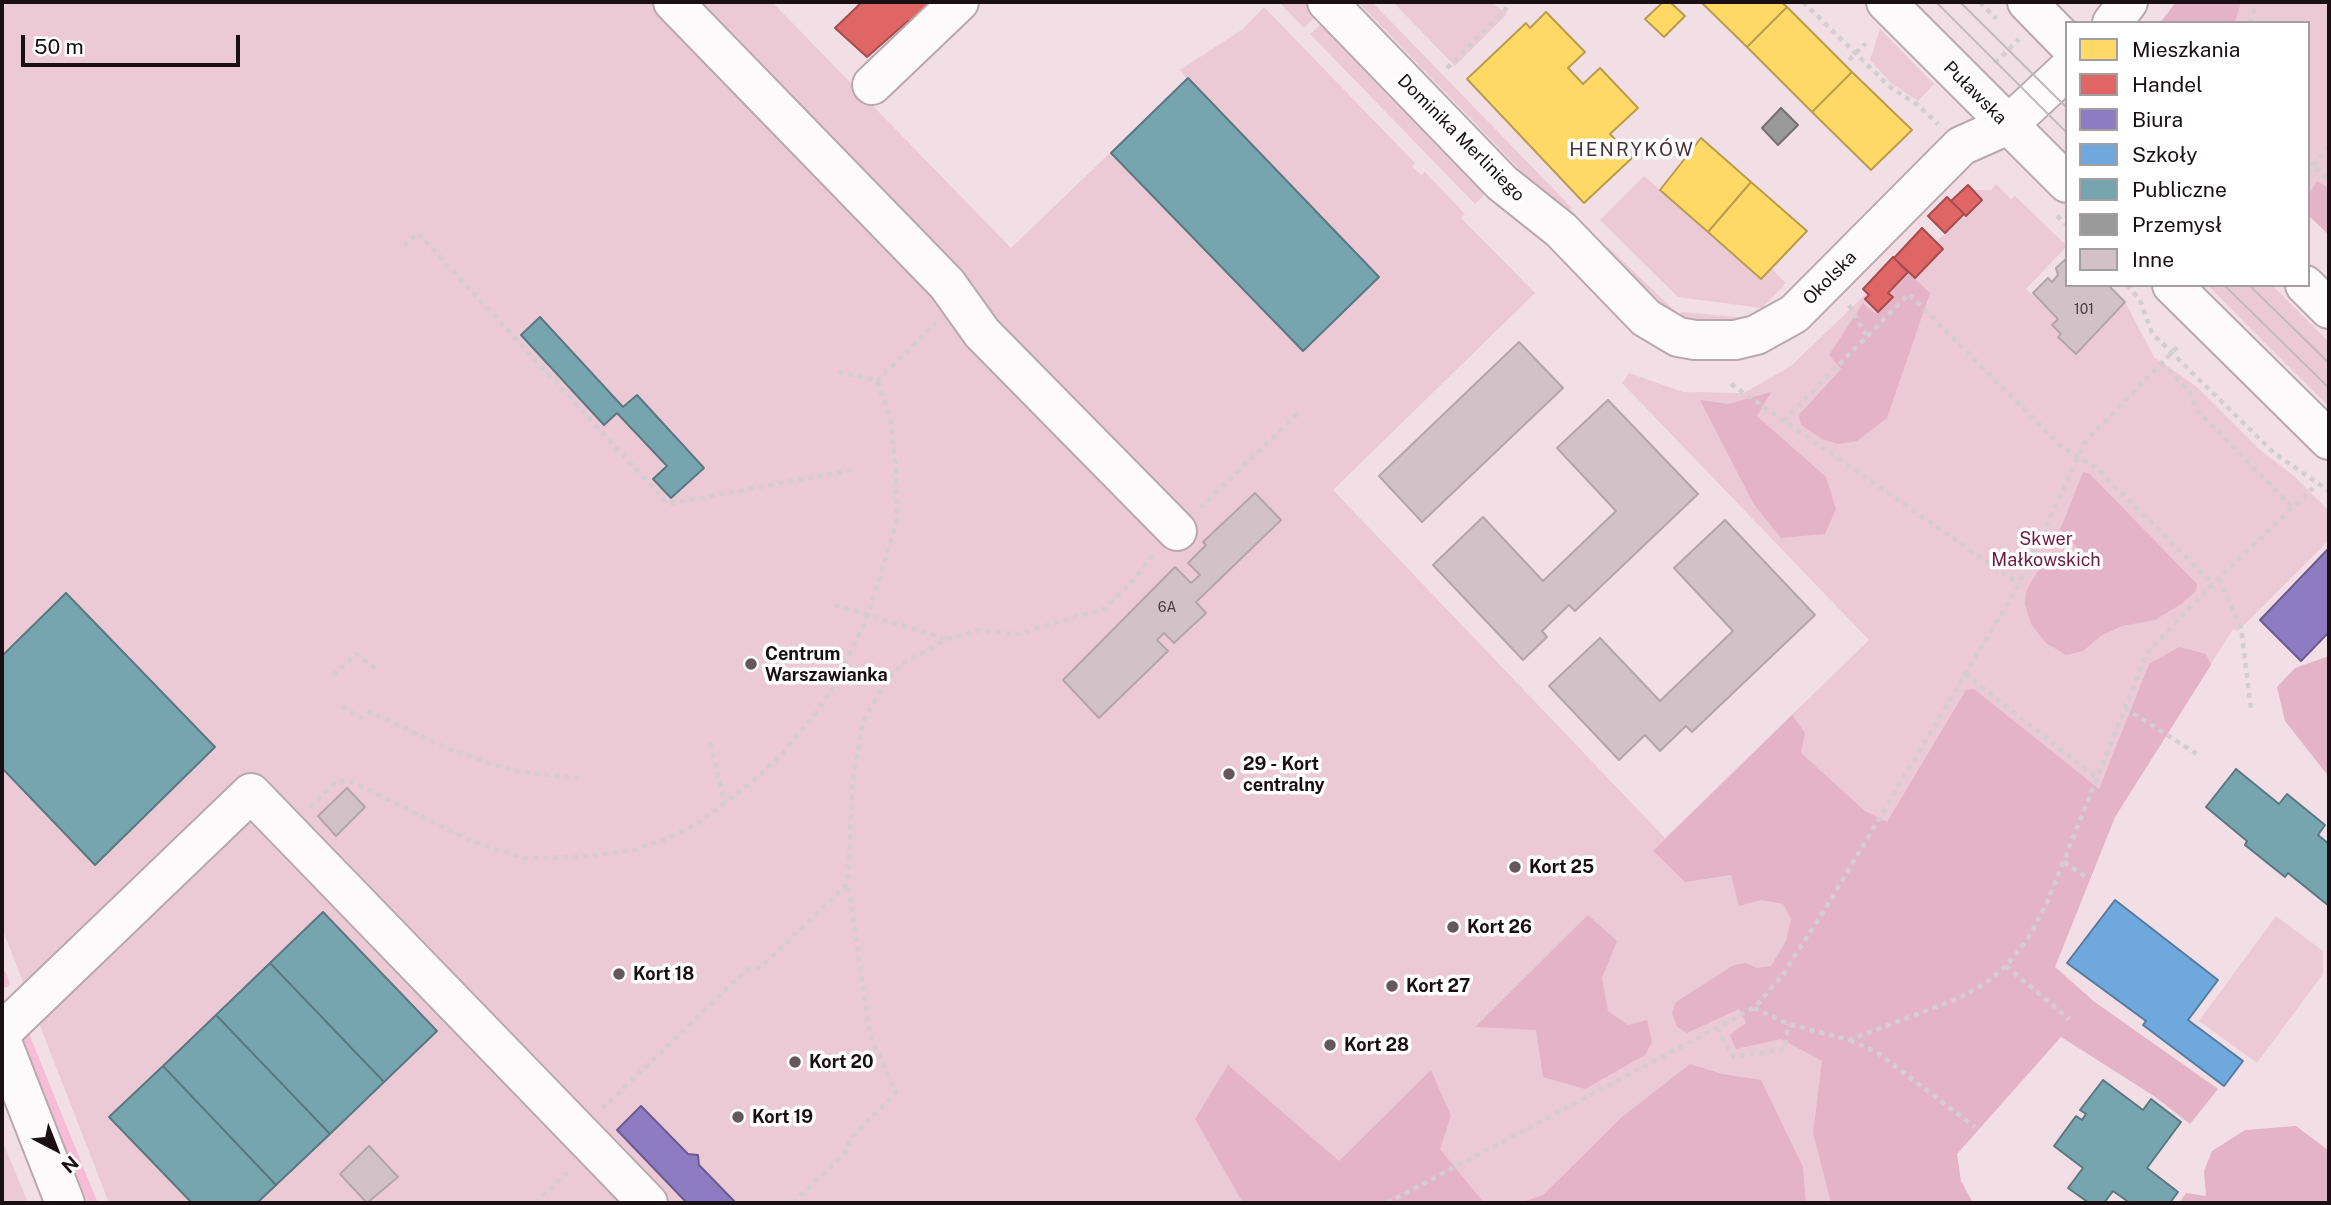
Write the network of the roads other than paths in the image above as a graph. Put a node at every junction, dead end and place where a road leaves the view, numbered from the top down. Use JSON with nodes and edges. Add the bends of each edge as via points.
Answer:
{"nodes":[{"id":1,"x":673,"y":2,"type":"edge"},
{"id":2,"x":959,"y":2,"type":"edge"},
{"id":3,"x":1327,"y":2,"type":"edge"},
{"id":4,"x":1886,"y":2,"type":"edge"},
{"id":5,"x":2128,"y":2,"type":"edge"},
{"id":6,"x":2013,"y":12,"type":"edge"},
{"id":7,"x":2114,"y":21,"type":"edge"},
{"id":8,"x":2065,"y":42,"type":"edge"},
{"id":9,"x":2065,"y":72,"type":"edge"},
{"id":10,"x":872,"y":85,"type":"dead end"},
{"id":11,"x":2008,"y":125,"type":"junction"},
{"id":12,"x":2065,"y":181,"type":"edge"},
{"id":13,"x":2174,"y":287,"type":"edge"},
{"id":14,"x":2307,"y":287,"type":"edge"},
{"id":15,"x":1628,"y":300,"type":"joint"},
{"id":16,"x":2329,"y":309,"type":"edge"},
{"id":17,"x":2329,"y":440,"type":"edge"},
{"id":18,"x":1177,"y":531,"type":"dead end"},
{"id":19,"x":2,"y":1032,"type":"edge"},
{"id":20,"x":2,"y":1042,"type":"edge"},
{"id":21,"x":65,"y":1203,"type":"edge"},
{"id":22,"x":648,"y":1203,"type":"edge"}],
"edges":[{"from":1,"to":18,"type":"street","via":[[947,284],[982,333]]},
{"from":2,"to":10,"type":"street"},
{"from":3,"to":15,"type":"street","name":"Dominika Merliniego","via":[[1503,183],[1561,230]]},
{"from":4,"to":11,"type":"street","name":"Puławska"},
{"from":5,"to":7,"type":"street"},
{"from":6,"to":8,"type":"street"},
{"from":9,"to":11,"type":"street","name":"Okolska"},
{"from":11,"to":12,"type":"street","name":"Puławska"},
{"from":11,"to":15,"type":"street","name":"Okolska","via":[[1961,146],[1794,314],[1776,326],[1735,340],[1695,340],[1662,329]]},
{"from":13,"to":17,"type":"street"},
{"from":14,"to":16,"type":"street"},
{"from":19,"to":22,"type":"street","via":[[251,793],[576,1149]]},
{"from":20,"to":21,"type":"street"}]}
